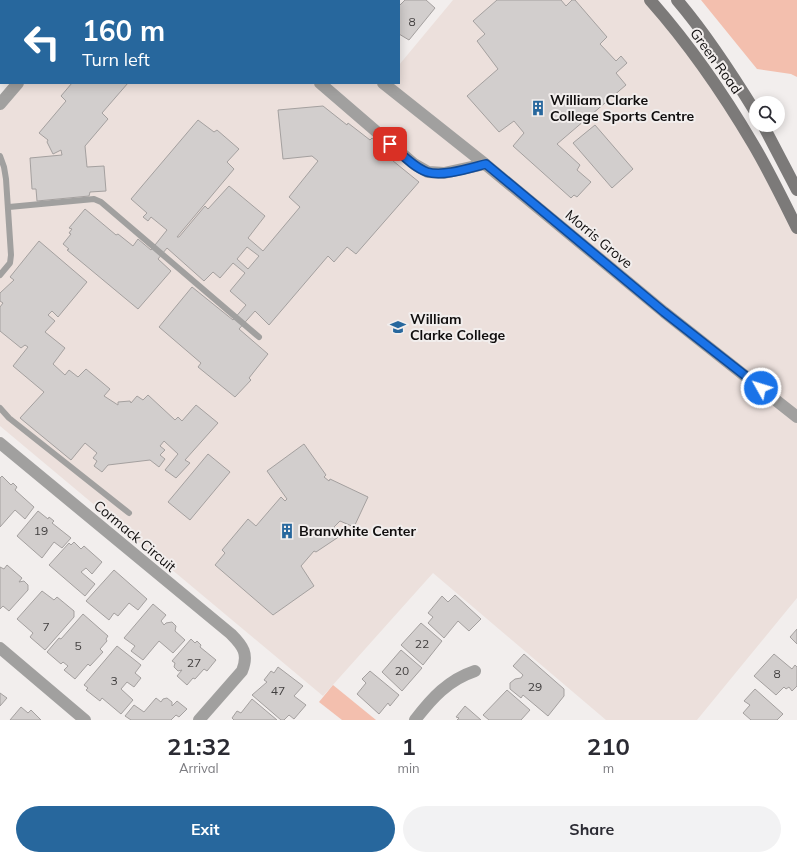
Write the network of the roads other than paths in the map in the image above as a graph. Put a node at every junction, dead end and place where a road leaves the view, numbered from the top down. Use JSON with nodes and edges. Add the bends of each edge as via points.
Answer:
{"nodes":[{"id":1,"x":650,"y":0,"type":"edge"},
{"id":2,"x":677,"y":0,"type":"edge"},
{"id":3,"x":17,"y":84,"type":"edge"},
{"id":4,"x":321,"y":84,"type":"edge"},
{"id":5,"x":384,"y":84,"type":"edge"},
{"id":6,"x":749,"y":102,"type":"edge"},
{"id":7,"x":0,"y":104,"type":"edge"},
{"id":8,"x":767,"y":132,"type":"edge"},
{"id":9,"x":0,"y":156,"type":"edge"},
{"id":10,"x":486,"y":164,"type":"junction"},
{"id":11,"x":797,"y":190,"type":"edge"},
{"id":12,"x":9,"y":207,"type":"junction"},
{"id":13,"x":797,"y":228,"type":"edge"},
{"id":14,"x":0,"y":275,"type":"edge"},
{"id":15,"x":260,"y":337,"type":"dead end"},
{"id":16,"x":0,"y":408,"type":"edge"},
{"id":17,"x":797,"y":417,"type":"edge"},
{"id":18,"x":0,"y":443,"type":"edge"},
{"id":19,"x":129,"y":513,"type":"dead end"},
{"id":20,"x":0,"y":648,"type":"edge"},
{"id":21,"x":474,"y":671,"type":"dead end"},
{"id":22,"x":85,"y":720,"type":"edge"},
{"id":23,"x":199,"y":720,"type":"edge"},
{"id":24,"x":415,"y":720,"type":"edge"}],
"edges":[{"from":1,"to":13,"type":"main road","name":"Green Road","via":[[697,59],[754,144]]},
{"from":2,"to":6,"type":"main road","name":"Green Road","via":[[712,46]]},
{"from":3,"to":7,"type":"street"},
{"from":4,"to":10,"type":"street","via":[[414,164],[428,172],[444,173]]},
{"from":5,"to":10,"type":"street","name":"Morris Grove"},
{"from":8,"to":11,"type":"main road"},
{"from":9,"to":12,"type":"lane","via":[[4,167]]},
{"from":10,"to":17,"type":"street","name":"Morris Grove","via":[[664,312]]},
{"from":12,"to":14,"type":"lane","via":[[11,255],[10,262]]},
{"from":12,"to":15,"type":"lane","via":[[94,199],[102,202]]},
{"from":16,"to":19,"type":"lane","via":[[9,418]]},
{"from":18,"to":23,"type":"street","name":"Cormack Circuit","via":[[241,644],[245,656],[242,671]]},
{"from":20,"to":22,"type":"street"},
{"from":21,"to":24,"type":"street","via":[[445,686]]}]}
